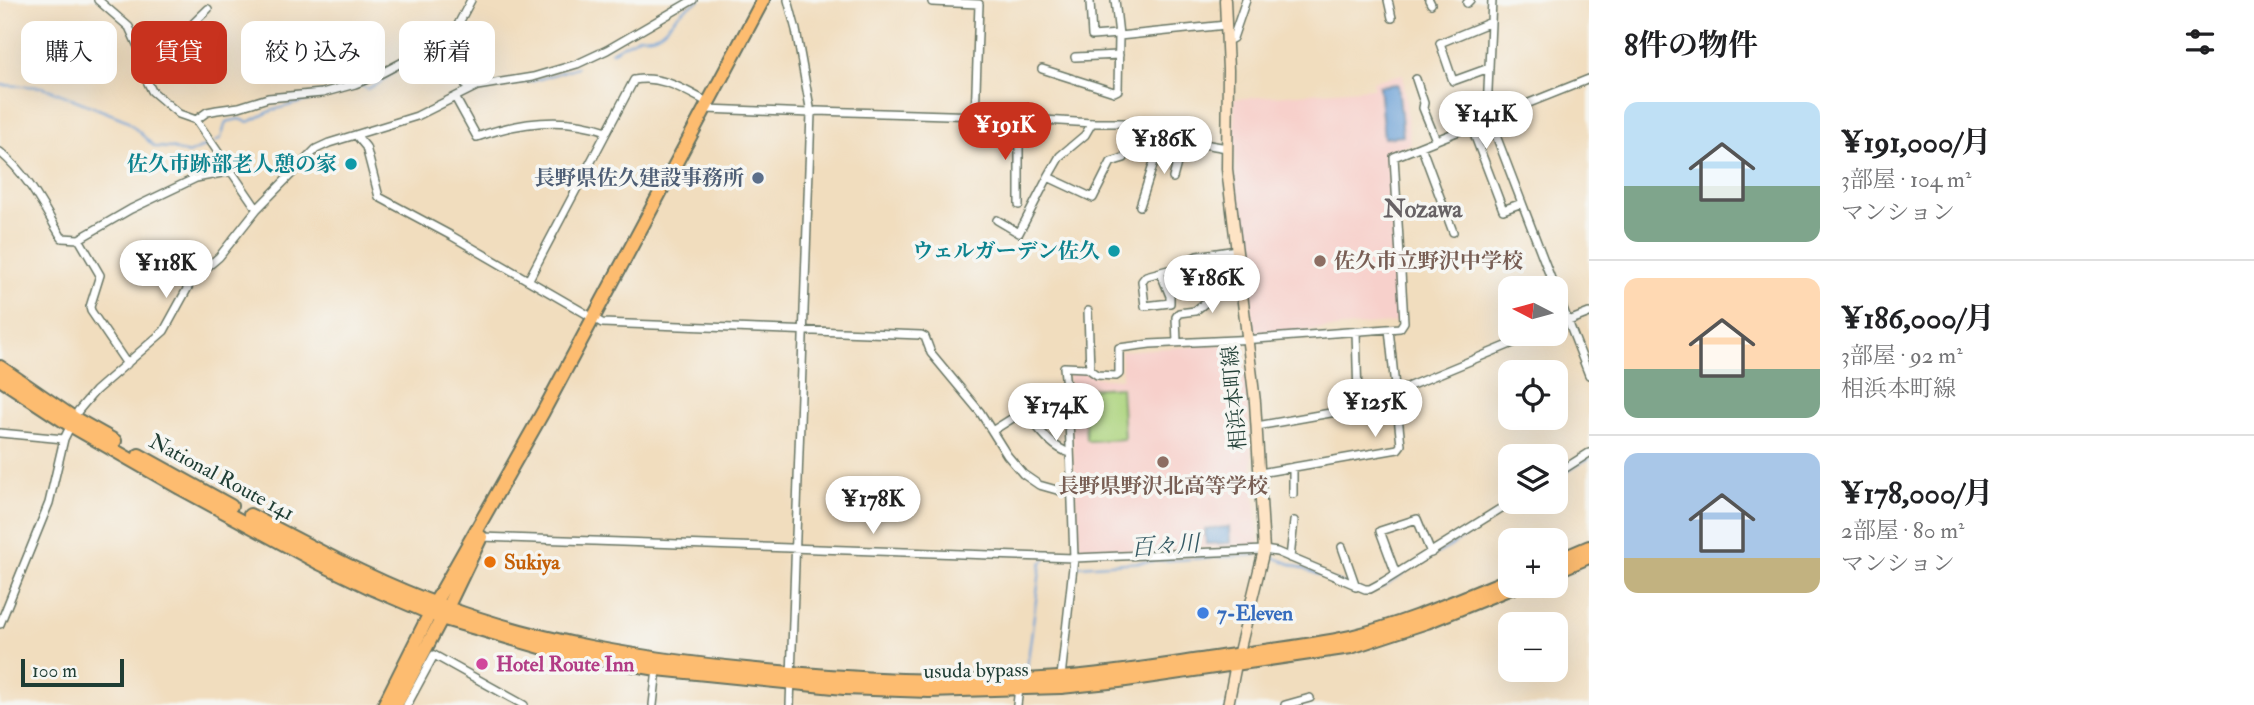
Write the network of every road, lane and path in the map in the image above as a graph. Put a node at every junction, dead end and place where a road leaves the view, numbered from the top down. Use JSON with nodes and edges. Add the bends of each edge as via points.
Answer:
{"nodes":[{"id":1,"x":98,"y":0,"type":"edge"},
{"id":2,"x":471,"y":0,"type":"edge"},
{"id":3,"x":692,"y":0,"type":"edge"},
{"id":4,"x":763,"y":0,"type":"edge"},
{"id":5,"x":788,"y":0,"type":"edge"},
{"id":6,"x":932,"y":0,"type":"edge"},
{"id":7,"x":1115,"y":0,"type":"edge"},
{"id":8,"x":1225,"y":0,"type":"edge"},
{"id":9,"x":1245,"y":0,"type":"edge"},
{"id":10,"x":1389,"y":0,"type":"edge"},
{"id":11,"x":1492,"y":0,"type":"edge"},
{"id":12,"x":979,"y":2,"type":"edge"},
{"id":13,"x":1090,"y":2,"type":"dead end"},
{"id":14,"x":208,"y":9,"type":"dead end"},
{"id":15,"x":1392,"y":18,"type":"dead end"},
{"id":16,"x":195,"y":21,"type":"edge"},
{"id":17,"x":460,"y":21,"type":"edge"},
{"id":18,"x":1491,"y":22,"type":"junction"},
{"id":19,"x":1226,"y":25,"type":"junction"},
{"id":20,"x":131,"y":31,"type":"edge"},
{"id":21,"x":1119,"y":35,"type":"junction"},
{"id":22,"x":1227,"y":41,"type":"junction"},
{"id":23,"x":1119,"y":55,"type":"junction"},
{"id":24,"x":1075,"y":57,"type":"dead end"},
{"id":25,"x":399,"y":64,"type":"edge"},
{"id":26,"x":1489,"y":68,"type":"junction"},
{"id":27,"x":1042,"y":69,"type":"dead end"},
{"id":28,"x":1416,"y":79,"type":"dead end"},
{"id":29,"x":1589,"y":79,"type":"edge"},
{"id":30,"x":148,"y":84,"type":"edge"},
{"id":31,"x":460,"y":84,"type":"edge"},
{"id":32,"x":462,"y":93,"type":"junction"},
{"id":33,"x":707,"y":106,"type":"junction"},
{"id":34,"x":811,"y":113,"type":"junction"},
{"id":35,"x":975,"y":118,"type":"junction"},
{"id":36,"x":1019,"y":118,"type":"junction"},
{"id":37,"x":1489,"y":119,"type":"junction"},
{"id":38,"x":196,"y":120,"type":"junction"},
{"id":39,"x":1092,"y":123,"type":"junction"},
{"id":40,"x":1140,"y":125,"type":"junction"},
{"id":41,"x":1471,"y":126,"type":"junction"},
{"id":42,"x":607,"y":131,"type":"junction"},
{"id":43,"x":356,"y":135,"type":"junction"},
{"id":44,"x":1162,"y":137,"type":"junction"},
{"id":45,"x":1436,"y":140,"type":"junction"},
{"id":46,"x":1183,"y":141,"type":"junction"},
{"id":47,"x":1421,"y":146,"type":"junction"},
{"id":48,"x":1227,"y":148,"type":"junction"},
{"id":49,"x":0,"y":152,"type":"edge"},
{"id":50,"x":232,"y":171,"type":"junction"},
{"id":51,"x":1048,"y":177,"type":"junction"},
{"id":52,"x":1173,"y":178,"type":"dead end"},
{"id":53,"x":1522,"y":203,"type":"junction"},
{"id":54,"x":1019,"y":205,"type":"dead end"},
{"id":55,"x":1140,"y":206,"type":"dead end"},
{"id":56,"x":257,"y":209,"type":"junction"},
{"id":57,"x":997,"y":220,"type":"dead end"},
{"id":58,"x":1453,"y":232,"type":"dead end"},
{"id":59,"x":79,"y":239,"type":"junction"},
{"id":60,"x":1237,"y":250,"type":"junction"},
{"id":61,"x":1197,"y":256,"type":"junction"},
{"id":62,"x":1160,"y":274,"type":"junction"},
{"id":63,"x":1550,"y":276,"type":"edge"},
{"id":64,"x":528,"y":279,"type":"junction"},
{"id":65,"x":1241,"y":281,"type":"junction"},
{"id":66,"x":1207,"y":302,"type":"junction"},
{"id":67,"x":1088,"y":311,"type":"dead end"},
{"id":68,"x":1589,"y":313,"type":"edge"},
{"id":69,"x":593,"y":317,"type":"junction"},
{"id":70,"x":1568,"y":321,"type":"joint"},
{"id":71,"x":1389,"y":329,"type":"junction"},
{"id":72,"x":803,"y":331,"type":"junction"},
{"id":73,"x":1356,"y":331,"type":"junction"},
{"id":74,"x":1249,"y":339,"type":"junction"},
{"id":75,"x":1177,"y":342,"type":"junction"},
{"id":76,"x":1506,"y":346,"type":"edge"},
{"id":77,"x":127,"y":364,"type":"junction"},
{"id":78,"x":0,"y":367,"type":"edge"},
{"id":79,"x":1090,"y":370,"type":"junction"},
{"id":80,"x":1589,"y":375,"type":"edge"},
{"id":81,"x":0,"y":379,"type":"edge"},
{"id":82,"x":1395,"y":391,"type":"junction"},
{"id":83,"x":1339,"y":392,"type":"dead end"},
{"id":84,"x":543,"y":412,"type":"junction"},
{"id":85,"x":1336,"y":412,"type":"dead end"},
{"id":86,"x":72,"y":422,"type":"junction"},
{"id":87,"x":1256,"y":426,"type":"junction"},
{"id":88,"x":992,"y":431,"type":"junction"},
{"id":89,"x":0,"y":433,"type":"edge"},
{"id":90,"x":64,"y":439,"type":"junction"},
{"id":91,"x":1070,"y":453,"type":"junction"},
{"id":92,"x":1589,"y":453,"type":"edge"},
{"id":93,"x":1568,"y":466,"type":"edge"},
{"id":94,"x":1293,"y":467,"type":"junction"},
{"id":95,"x":1260,"y":473,"type":"junction"},
{"id":96,"x":1071,"y":494,"type":"junction"},
{"id":97,"x":1293,"y":494,"type":"dead end"},
{"id":98,"x":1498,"y":510,"type":"edge"},
{"id":99,"x":1294,"y":521,"type":"dead end"},
{"id":100,"x":481,"y":537,"type":"junction"},
{"id":101,"x":1342,"y":547,"type":"dead end"},
{"id":102,"x":1589,"y":547,"type":"edge"},
{"id":103,"x":796,"y":549,"type":"junction"},
{"id":104,"x":1264,"y":551,"type":"junction"},
{"id":105,"x":1431,"y":552,"type":"junction"},
{"id":106,"x":1568,"y":556,"type":"edge"},
{"id":107,"x":1589,"y":557,"type":"edge"},
{"id":108,"x":1074,"y":558,"type":"junction"},
{"id":109,"x":1290,"y":558,"type":"junction"},
{"id":110,"x":1568,"y":565,"type":"edge"},
{"id":111,"x":1396,"y":575,"type":"junction"},
{"id":112,"x":1498,"y":584,"type":"edge"},
{"id":113,"x":1356,"y":587,"type":"junction"},
{"id":114,"x":1498,"y":593,"type":"edge"},
{"id":115,"x":439,"y":611,"type":"junction"},
{"id":116,"x":0,"y":624,"type":"edge"},
{"id":117,"x":1237,"y":659,"type":"junction"},
{"id":118,"x":657,"y":669,"type":"junction"},
{"id":119,"x":1061,"y":677,"type":"junction"},
{"id":120,"x":792,"y":678,"type":"junction"},
{"id":121,"x":1019,"y":688,"type":"junction"},
{"id":122,"x":1310,"y":698,"type":"dead end"},
{"id":123,"x":384,"y":705,"type":"edge"},
{"id":124,"x":396,"y":705,"type":"edge"},
{"id":125,"x":407,"y":705,"type":"edge"},
{"id":126,"x":524,"y":705,"type":"edge"},
{"id":127,"x":653,"y":705,"type":"edge"},
{"id":128,"x":790,"y":705,"type":"edge"},
{"id":129,"x":1017,"y":705,"type":"edge"},
{"id":130,"x":1228,"y":705,"type":"edge"},
{"id":131,"x":1285,"y":705,"type":"edge"}],
"edges":[{"from":1,"to":20,"type":"street"},
{"from":2,"to":17,"type":"street"},
{"from":3,"to":32,"type":"street","via":[[577,64]]},
{"from":4,"to":33,"type":"highway"},
{"from":5,"to":34,"type":"street"},
{"from":6,"to":12,"type":"street"},
{"from":7,"to":21,"type":"street"},
{"from":8,"to":19,"type":"main road","name":"相浜本町線"},
{"from":9,"to":22,"type":"street","via":[[1236,32]]},
{"from":10,"to":15,"type":"street"},
{"from":11,"to":18,"type":"street"},
{"from":12,"to":35,"type":"street"},
{"from":13,"to":21,"type":"street","via":[[1092,36]]},
{"from":14,"to":16,"type":"street"},
{"from":18,"to":26,"type":"street"},
{"from":18,"to":26,"type":"street","via":[[1440,43],[1453,81]]},
{"from":19,"to":21,"type":"street"},
{"from":19,"to":22,"type":"main road","name":"相浜本町線"},
{"from":21,"to":23,"type":"street"},
{"from":22,"to":48,"type":"main road","name":"相浜本町線"},
{"from":23,"to":24,"type":"street"},
{"from":23,"to":27,"type":"street","via":[[1118,90],[1114,92]]},
{"from":25,"to":38,"type":"street","via":[[355,84],[322,93],[268,98],[207,112]]},
{"from":26,"to":37,"type":"street"},
{"from":28,"to":45,"type":"street"},
{"from":29,"to":37,"type":"street"},
{"from":30,"to":38,"type":"street","via":[[178,114]]},
{"from":31,"to":32,"type":"street"},
{"from":32,"to":42,"type":"street","via":[[477,137],[539,122],[589,125]]},
{"from":32,"to":43,"type":"street","via":[[417,116]]},
{"from":33,"to":34,"type":"street"},
{"from":33,"to":42,"type":"street","via":[[665,81],[634,80]]},
{"from":33,"to":69,"type":"highway"},
{"from":34,"to":35,"type":"street"},
{"from":34,"to":72,"type":"street"},
{"from":35,"to":36,"type":"street"},
{"from":36,"to":39,"type":"street"},
{"from":36,"to":54,"type":"street"},
{"from":37,"to":41,"type":"street"},
{"from":37,"to":53,"type":"street"},
{"from":38,"to":50,"type":"street"},
{"from":39,"to":40,"type":"street"},
{"from":39,"to":51,"type":"street","via":[[1060,156]]},
{"from":40,"to":44,"type":"street"},
{"from":40,"to":51,"type":"street","via":[[1124,158],[1111,162],[1093,198]]},
{"from":41,"to":45,"type":"street"},
{"from":41,"to":53,"type":"street","via":[[1503,209]]},
{"from":42,"to":64,"type":"street"},
{"from":43,"to":56,"type":"street","via":[[316,149]]},
{"from":43,"to":64,"type":"street","via":[[366,147],[379,197]]},
{"from":44,"to":46,"type":"street"},
{"from":44,"to":55,"type":"street"},
{"from":45,"to":47,"type":"street"},
{"from":46,"to":48,"type":"street"},
{"from":46,"to":52,"type":"street"},
{"from":47,"to":58,"type":"street"},
{"from":47,"to":71,"type":"street","via":[[1394,157],[1404,322],[1400,328]]},
{"from":48,"to":60,"type":"main road","name":"相浜本町線"},
{"from":49,"to":59,"type":"street","via":[[33,187],[62,238]]},
{"from":50,"to":56,"type":"street"},
{"from":50,"to":59,"type":"street","via":[[196,178]]},
{"from":51,"to":57,"type":"street","via":[[1019,233]]},
{"from":53,"to":63,"type":"street"},
{"from":56,"to":77,"type":"street","via":[[230,245],[192,280],[164,331]]},
{"from":59,"to":77,"type":"street","via":[[100,275],[91,311]]},
{"from":60,"to":61,"type":"street"},
{"from":60,"to":65,"type":"main road","name":"相浜本町線"},
{"from":61,"to":62,"type":"street"},
{"from":61,"to":66,"type":"street"},
{"from":62,"to":62,"type":"street","via":[[1142,281],[1145,306],[1170,303]]},
{"from":64,"to":69,"type":"street"},
{"from":65,"to":66,"type":"street"},
{"from":65,"to":74,"type":"main road","name":"相浜本町線"},
{"from":66,"to":75,"type":"street","via":[[1176,317]]},
{"from":67,"to":79,"type":"street"},
{"from":68,"to":70,"type":"street"},
{"from":69,"to":72,"type":"street","via":[[602,323]]},
{"from":69,"to":84,"type":"highway"},
{"from":70,"to":80,"type":"street"},
{"from":71,"to":73,"type":"street"},
{"from":71,"to":82,"type":"street"},
{"from":72,"to":88,"type":"street","via":[[925,337],[931,352]]},
{"from":72,"to":103,"type":"street"},
{"from":73,"to":74,"type":"street"},
{"from":73,"to":83,"type":"street","via":[[1358,394]]},
{"from":74,"to":75,"type":"street"},
{"from":74,"to":87,"type":"main road","name":"相浜本町線"},
{"from":75,"to":79,"type":"street","via":[[1119,348],[1116,376]]},
{"from":76,"to":82,"type":"street"},
{"from":77,"to":86,"type":"street","via":[[95,391]]},
{"from":78,"to":86,"type":"highway","name":"National Route 141"},
{"from":79,"to":91,"type":"street","via":[[1065,367]]},
{"from":81,"to":86,"type":"highway","name":"National Route 141"},
{"from":82,"to":94,"type":"street","via":[[1398,449]]},
{"from":84,"to":100,"type":"highway"},
{"from":84,"to":115,"type":"highway"},
{"from":85,"to":87,"type":"street"},
{"from":86,"to":90,"type":"street"},
{"from":86,"to":115,"type":"highway","name":"National Route 141"},
{"from":87,"to":95,"type":"main road","name":"相浜本町線"},
{"from":88,"to":91,"type":"street","via":[[1024,411],[1050,442]]},
{"from":88,"to":96,"type":"street","via":[[1023,474],[1039,485]]},
{"from":89,"to":90,"type":"street"},
{"from":90,"to":116,"type":"street","via":[[49,503]]},
{"from":91,"to":96,"type":"street"},
{"from":92,"to":93,"type":"street"},
{"from":94,"to":95,"type":"street"},
{"from":94,"to":97,"type":"street"},
{"from":95,"to":104,"type":"main road","name":"相浜本町線"},
{"from":96,"to":108,"type":"street"},
{"from":98,"to":105,"type":"street"},
{"from":99,"to":109,"type":"street"},
{"from":100,"to":103,"type":"street"},
{"from":100,"to":115,"type":"highway"},
{"from":101,"to":113,"type":"street"},
{"from":102,"to":106,"type":"highway"},
{"from":103,"to":108,"type":"street"},
{"from":103,"to":120,"type":"street"},
{"from":104,"to":108,"type":"street"},
{"from":104,"to":109,"type":"street"},
{"from":104,"to":117,"type":"main road","name":"相浜本町線"},
{"from":105,"to":111,"type":"street"},
{"from":105,"to":111,"type":"street","via":[[1417,519],[1380,531]]},
{"from":107,"to":110,"type":"highway"},
{"from":108,"to":119,"type":"street"},
{"from":109,"to":113,"type":"street"},
{"from":111,"to":113,"type":"street","via":[[1370,589]]},
{"from":112,"to":117,"type":"highway","name":"usuda bypass","via":[[1349,637]]},
{"from":114,"to":117,"type":"highway","name":"usuda bypass","via":[[1351,647]]},
{"from":115,"to":118,"type":"highway","name":"usuda bypass","via":[[558,652]]},
{"from":115,"to":120,"type":"highway","name":"usuda bypass","via":[[657,660]]},
{"from":115,"to":123,"type":"highway"},
{"from":115,"to":124,"type":"highway"},
{"from":117,"to":119,"type":"highway","name":"usuda bypass"},
{"from":117,"to":121,"type":"highway","name":"usuda bypass","via":[[1119,681]]},
{"from":117,"to":130,"type":"main road","name":"相浜本町線"},
{"from":118,"to":120,"type":"highway","name":"usuda bypass"},
{"from":118,"to":127,"type":"street"},
{"from":119,"to":120,"type":"highway","name":"usuda bypass","via":[[929,681]]},
{"from":120,"to":121,"type":"highway","name":"usuda bypass","via":[[887,690]]},
{"from":120,"to":128,"type":"street"},
{"from":121,"to":129,"type":"street"},
{"from":122,"to":131,"type":"street"},
{"from":125,"to":126,"type":"street","via":[[434,655]]}]}
